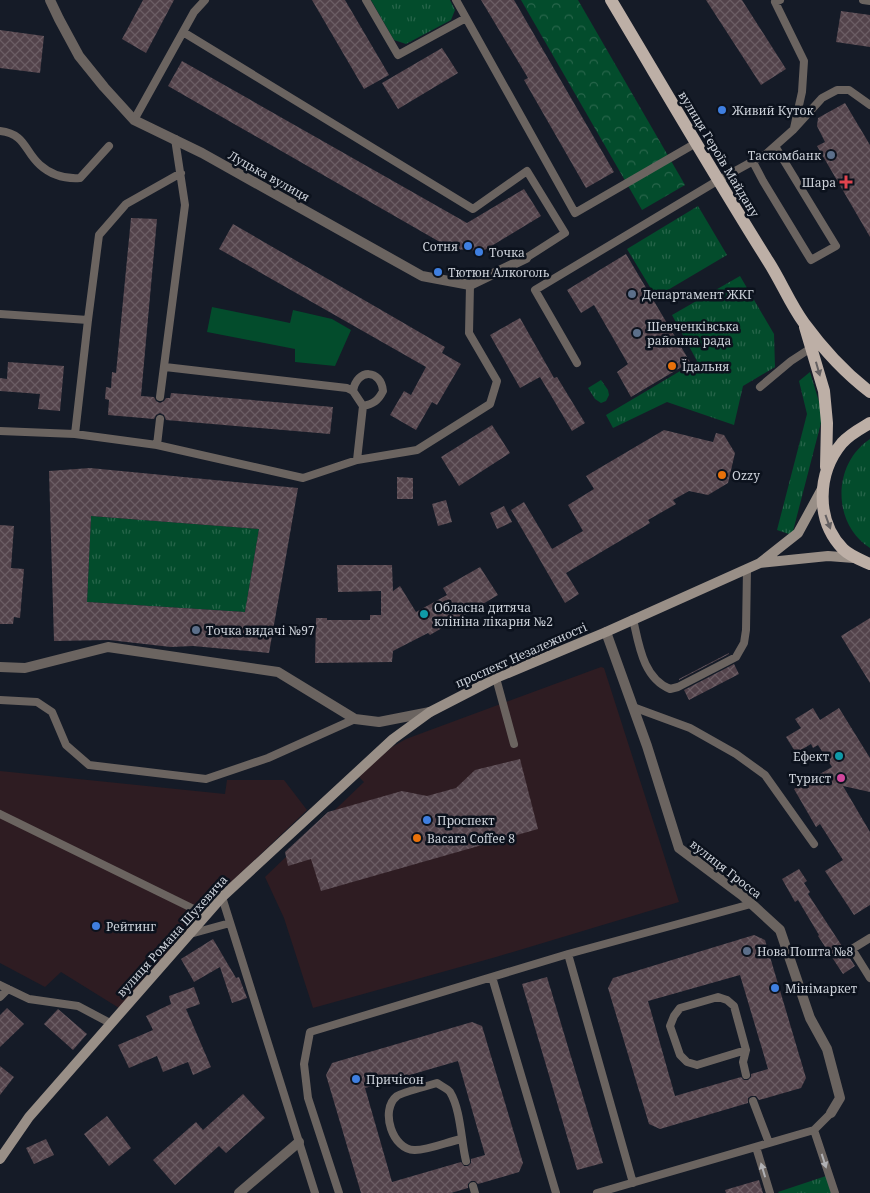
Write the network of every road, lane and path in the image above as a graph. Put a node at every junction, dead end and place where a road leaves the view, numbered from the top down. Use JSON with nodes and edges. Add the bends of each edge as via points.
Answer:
{"nodes":[{"id":1,"x":50,"y":0,"type":"edge"},
{"id":2,"x":205,"y":0,"type":"edge"},
{"id":3,"x":366,"y":0,"type":"edge"},
{"id":4,"x":456,"y":0,"type":"edge"},
{"id":5,"x":611,"y":0,"type":"edge"},
{"id":6,"x":864,"y":0,"type":"edge"},
{"id":7,"x":776,"y":1,"type":"edge"},
{"id":8,"x":870,"y":1,"type":"edge"},
{"id":9,"x":466,"y":18,"type":"junction"},
{"id":10,"x":183,"y":32,"type":"junction"},
{"id":11,"x":870,"y":105,"type":"edge"},
{"id":12,"x":134,"y":120,"type":"junction"},
{"id":13,"x":793,"y":130,"type":"junction"},
{"id":14,"x":0,"y":131,"type":"edge"},
{"id":15,"x":175,"y":139,"type":"junction"},
{"id":16,"x":696,"y":142,"type":"junction"},
{"id":17,"x":109,"y":146,"type":"dead end"},
{"id":18,"x":775,"y":146,"type":"junction"},
{"id":19,"x":753,"y":162,"type":"junction"},
{"id":20,"x":181,"y":173,"type":"junction"},
{"id":21,"x":718,"y":180,"type":"junction"},
{"id":22,"x":526,"y":258,"type":"joint"},
{"id":23,"x":470,"y":285,"type":"junction"},
{"id":24,"x":0,"y":314,"type":"edge"},
{"id":25,"x":88,"y":320,"type":"junction"},
{"id":26,"x":804,"y":323,"type":"junction"},
{"id":27,"x":812,"y":348,"type":"junction"},
{"id":28,"x":577,"y":363,"type":"dead end"},
{"id":29,"x":165,"y":367,"type":"junction"},
{"id":30,"x":760,"y":387,"type":"dead end"},
{"id":31,"x":353,"y":390,"type":"junction"},
{"id":32,"x":870,"y":392,"type":"edge"},
{"id":33,"x":160,"y":398,"type":"dead end"},
{"id":34,"x":362,"y":406,"type":"junction"},
{"id":35,"x":160,"y":419,"type":"dead end"},
{"id":36,"x":870,"y":423,"type":"edge"},
{"id":37,"x":0,"y":431,"type":"edge"},
{"id":38,"x":75,"y":434,"type":"junction"},
{"id":39,"x":157,"y":445,"type":"junction"},
{"id":40,"x":357,"y":460,"type":"junction"},
{"id":41,"x":826,"y":471,"type":"junction"},
{"id":42,"x":823,"y":488,"type":"junction"},
{"id":43,"x":858,"y":558,"type":"junction"},
{"id":44,"x":760,"y":564,"type":"junction"},
{"id":45,"x":870,"y":564,"type":"edge"},
{"id":46,"x":746,"y":569,"type":"junction"},
{"id":47,"x":633,"y":619,"type":"junction"},
{"id":48,"x":606,"y":632,"type":"junction"},
{"id":49,"x":0,"y":667,"type":"edge"},
{"id":50,"x":496,"y":678,"type":"junction"},
{"id":51,"x":0,"y":700,"type":"edge"},
{"id":52,"x":632,"y":707,"type":"junction"},
{"id":53,"x":430,"y":712,"type":"junction"},
{"id":54,"x":355,"y":720,"type":"junction"},
{"id":55,"x":514,"y":744,"type":"dead end"},
{"id":56,"x":0,"y":814,"type":"edge"},
{"id":57,"x":814,"y":844,"type":"dead end"},
{"id":58,"x":222,"y":897,"type":"junction"},
{"id":59,"x":751,"y":904,"type":"junction"},
{"id":60,"x":206,"y":915,"type":"junction"},
{"id":61,"x":230,"y":923,"type":"junction"},
{"id":62,"x":189,"y":934,"type":"junction"},
{"id":63,"x":870,"y":938,"type":"edge"},
{"id":64,"x":568,"y":954,"type":"junction"},
{"id":65,"x":492,"y":977,"type":"junction"},
{"id":66,"x":870,"y":978,"type":"edge"},
{"id":67,"x":0,"y":985,"type":"edge"},
{"id":68,"x":8,"y":989,"type":"junction"},
{"id":69,"x":0,"y":997,"type":"edge"},
{"id":70,"x":110,"y":1023,"type":"junction"},
{"id":71,"x":746,"y":1050,"type":"junction"},
{"id":72,"x":746,"y":1075,"type":"dead end"},
{"id":73,"x":753,"y":1101,"type":"dead end"},
{"id":74,"x":831,"y":1113,"type":"joint"},
{"id":75,"x":814,"y":1130,"type":"junction"},
{"id":76,"x":461,"y":1139,"type":"junction"},
{"id":77,"x":299,"y":1142,"type":"junction"},
{"id":78,"x":769,"y":1144,"type":"junction"},
{"id":79,"x":756,"y":1147,"type":"junction"},
{"id":80,"x":0,"y":1159,"type":"edge"},
{"id":81,"x":466,"y":1161,"type":"dead end"},
{"id":82,"x":633,"y":1183,"type":"junction"},
{"id":83,"x":620,"y":1190,"type":"edge"},
{"id":84,"x":239,"y":1193,"type":"edge"},
{"id":85,"x":315,"y":1193,"type":"edge"},
{"id":86,"x":339,"y":1193,"type":"edge"},
{"id":87,"x":556,"y":1193,"type":"edge"},
{"id":88,"x":597,"y":1193,"type":"edge"},
{"id":89,"x":770,"y":1193,"type":"edge"},
{"id":90,"x":835,"y":1193,"type":"edge"}],
"edges":[{"from":1,"to":12,"type":"street","name":"Луцька вулиця","via":[[79,56]]},
{"from":2,"to":10,"type":"lane"},
{"from":3,"to":9,"type":"lane","via":[[398,54]]},
{"from":4,"to":9,"type":"lane"},
{"from":5,"to":16,"type":"main road","name":"вулиця Героїв Майдану"},
{"from":6,"to":8,"type":"lane"},
{"from":7,"to":13,"type":"lane","via":[[804,61],[802,92]]},
{"from":9,"to":16,"type":"lane","via":[[575,213]]},
{"from":10,"to":12,"type":"lane"},
{"from":10,"to":22,"type":"lane","via":[[473,209],[527,171],[565,233]]},
{"from":11,"to":13,"type":"lane","via":[[849,90],[837,90],[822,98]]},
{"from":12,"to":15,"type":"street","name":"Луцька вулиця"},
{"from":13,"to":18,"type":"lane"},
{"from":14,"to":17,"type":"lane","via":[[20,138],[39,165],[67,179],[80,178]]},
{"from":15,"to":20,"type":"lane"},
{"from":15,"to":23,"type":"street","name":"Луцька вулиця","via":[[422,276]]},
{"from":16,"to":21,"type":"main road","name":"вулиця Героїв Майдану"},
{"from":18,"to":19,"type":"lane"},
{"from":18,"to":19,"type":"lane","via":[[836,246],[811,260]]},
{"from":19,"to":21,"type":"lane"},
{"from":20,"to":25,"type":"lane","via":[[126,204],[99,235]]},
{"from":20,"to":29,"type":"lane","via":[[185,205]]},
{"from":21,"to":26,"type":"main road","name":"вулиця Героїв Майдану"},
{"from":21,"to":28,"type":"lane","via":[[535,290]]},
{"from":22,"to":23,"type":"street"},
{"from":23,"to":40,"type":"lane","via":[[469,333],[497,381],[490,404],[417,450]]},
{"from":24,"to":25,"type":"lane"},
{"from":25,"to":38,"type":"lane"},
{"from":26,"to":27,"type":"main road"},
{"from":26,"to":32,"type":"main road","via":[[856,382]]},
{"from":27,"to":30,"type":"lane"},
{"from":27,"to":41,"type":"main road","one_way":true,"via":[[824,391]]},
{"from":29,"to":31,"type":"lane"},
{"from":29,"to":33,"type":"lane"},
{"from":31,"to":34,"type":"lane"},
{"from":31,"to":34,"type":"lane","via":[[364,374],[373,375],[380,381],[383,391],[380,397],[372,404]]},
{"from":34,"to":40,"type":"lane"},
{"from":35,"to":39,"type":"lane"},
{"from":36,"to":41,"type":"main road","via":[[843,442]]},
{"from":37,"to":38,"type":"lane"},
{"from":38,"to":39,"type":"lane"},
{"from":39,"to":40,"type":"lane","via":[[303,478]]},
{"from":41,"to":42,"type":"main road"},
{"from":42,"to":43,"type":"main road","one_way":true,"via":[[823,505],[834,536],[844,550]]},
{"from":42,"to":44,"type":"street","via":[[798,533]]},
{"from":43,"to":44,"type":"street","via":[[828,556]]},
{"from":43,"to":45,"type":"main road"},
{"from":44,"to":46,"type":"street","name":"проспект Незалежності"},
{"from":46,"to":47,"type":"street","name":"проспект Незалежності"},
{"from":46,"to":47,"type":"lane","via":[[746,630],[744,643],[736,657],[678,687],[670,689],[661,685],[648,670],[641,656]]},
{"from":47,"to":48,"type":"street","name":"проспект Незалежності"},
{"from":48,"to":50,"type":"street","name":"проспект Незалежності"},
{"from":48,"to":52,"type":"street","name":"вулиця Гросса"},
{"from":49,"to":54,"type":"street","name":"проспект Незалежності","via":[[25,668],[108,647],[278,672]]},
{"from":50,"to":53,"type":"street","name":"проспект Незалежності"},
{"from":50,"to":55,"type":"lane"},
{"from":51,"to":54,"type":"lane","via":[[37,702],[52,712],[66,746],[89,765],[206,779],[268,758]]},
{"from":52,"to":57,"type":"lane","via":[[690,728],[765,775]]},
{"from":52,"to":59,"type":"street","name":"вулиця Гросса","via":[[679,848]]},
{"from":53,"to":54,"type":"street","name":"проспект Незалежності","via":[[379,722]]},
{"from":53,"to":58,"type":"street","name":"вулиця Романа Шухевича","via":[[393,739]]},
{"from":56,"to":60,"type":"lane"},
{"from":58,"to":60,"type":"street","name":"вулиця Романа Шухевича"},
{"from":58,"to":61,"type":"lane"},
{"from":59,"to":64,"type":"lane"},
{"from":59,"to":74,"type":"street","name":"вулиця Гросса","via":[[780,930],[810,1018],[827,1049],[840,1098]]},
{"from":60,"to":62,"type":"street","name":"вулиця Романа Шухевича"},
{"from":61,"to":62,"type":"lane"},
{"from":61,"to":77,"type":"lane"},
{"from":62,"to":70,"type":"street","name":"вулиця Романа Шухевича"},
{"from":63,"to":66,"type":"lane","via":[[852,949]]},
{"from":64,"to":65,"type":"lane"},
{"from":64,"to":82,"type":"lane"},
{"from":65,"to":86,"type":"lane","via":[[310,1032],[304,1064],[308,1098]]},
{"from":65,"to":87,"type":"lane"},
{"from":67,"to":68,"type":"lane"},
{"from":68,"to":69,"type":"lane"},
{"from":68,"to":70,"type":"lane","via":[[29,999],[78,1006]]},
{"from":70,"to":80,"type":"street","name":"вулиця Романа Шухевича","via":[[30,1117]]},
{"from":71,"to":71,"type":"lane","via":[[734,1006],[718,997],[680,1008],[670,1026],[680,1055],[687,1062],[698,1065]]},
{"from":71,"to":72,"type":"lane","via":[[743,1062]]},
{"from":73,"to":78,"type":"lane"},
{"from":74,"to":75,"type":"lane"},
{"from":75,"to":78,"type":"lane"},
{"from":75,"to":90,"type":"lane","one_way":true},
{"from":76,"to":76,"type":"lane","via":[[461,1123],[450,1091],[438,1083],[397,1096],[390,1104],[390,1124],[396,1140],[403,1147],[414,1150]]},
{"from":76,"to":81,"type":"lane"},
{"from":77,"to":84,"type":"street"},
{"from":77,"to":85,"type":"lane"},
{"from":78,"to":79,"type":"lane"},
{"from":79,"to":82,"type":"lane"},
{"from":89,"to":79,"type":"lane","one_way":true},
{"from":82,"to":83,"type":"lane"},
{"from":83,"to":88,"type":"lane"}]}
